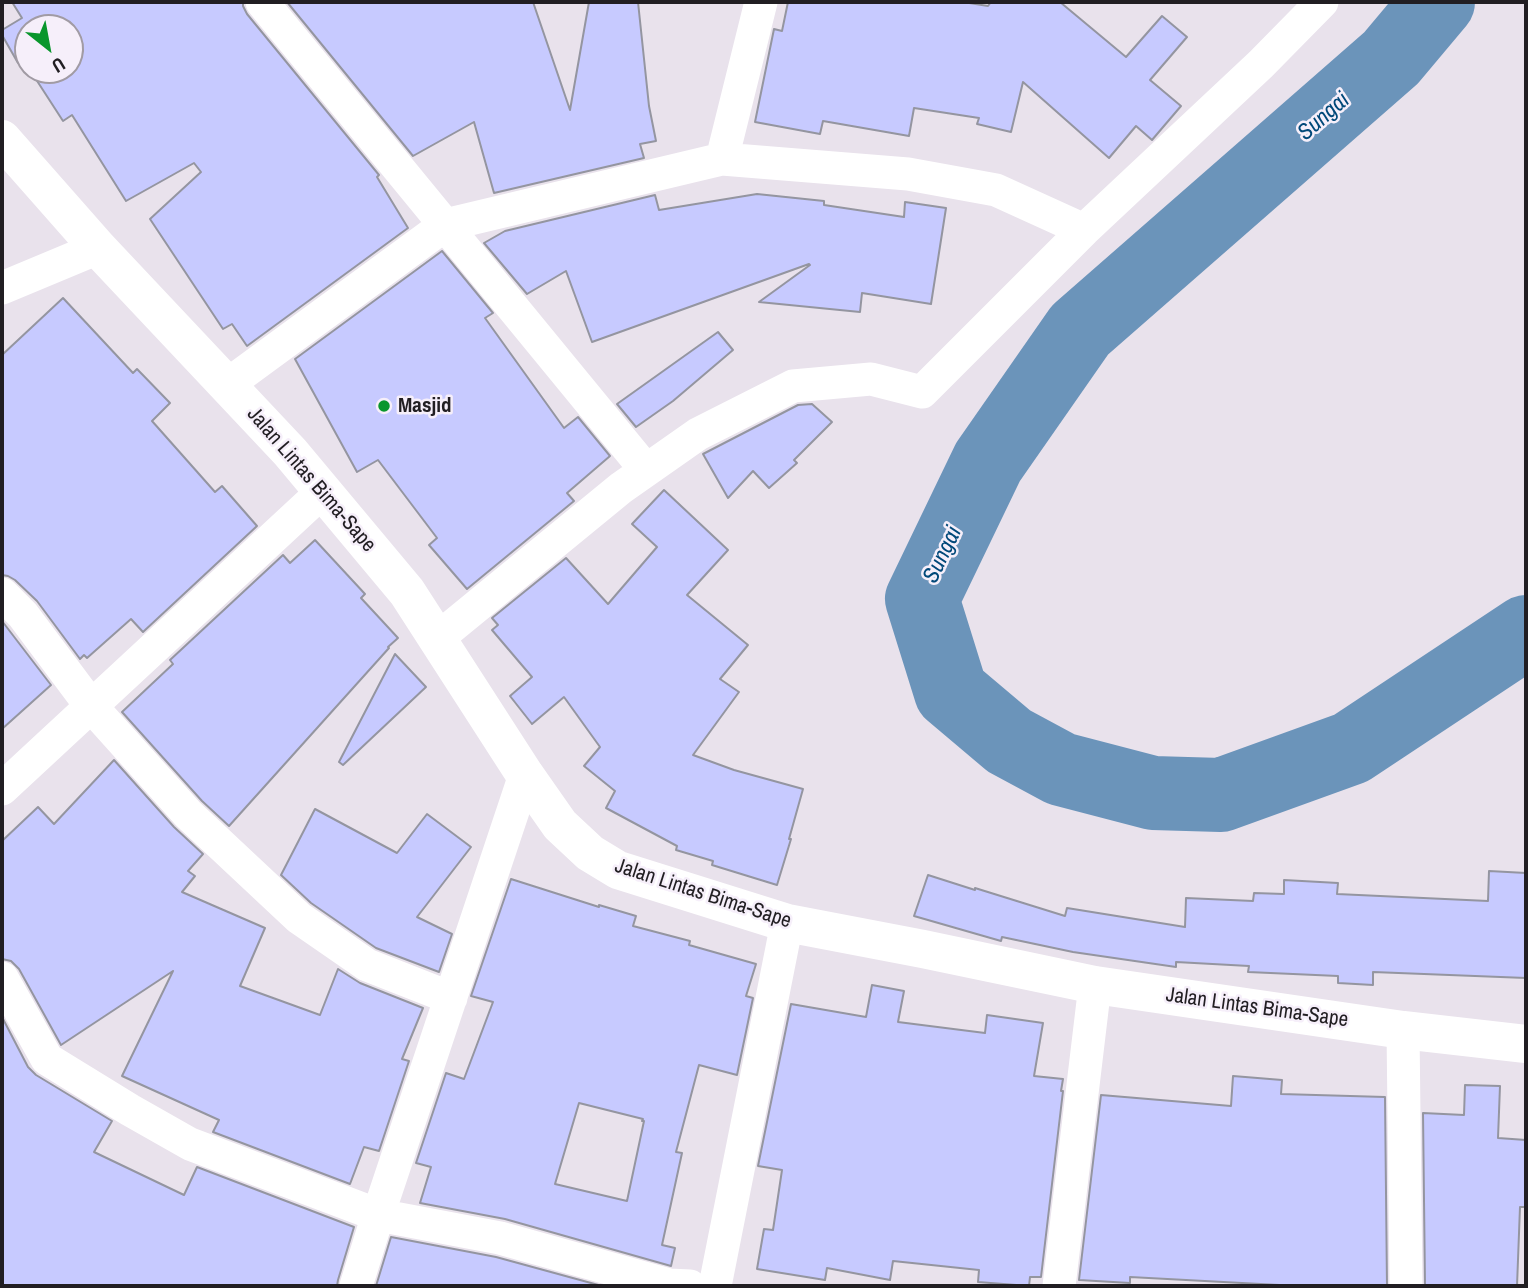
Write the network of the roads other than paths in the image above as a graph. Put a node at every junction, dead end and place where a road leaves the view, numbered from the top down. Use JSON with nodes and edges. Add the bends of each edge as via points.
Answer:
{"nodes":[{"id":1,"x":262,"y":2,"type":"edge"},
{"id":2,"x":761,"y":2,"type":"edge"},
{"id":3,"x":1321,"y":2,"type":"edge"},
{"id":4,"x":2,"y":139,"type":"edge"},
{"id":5,"x":722,"y":159,"type":"junction"},
{"id":6,"x":445,"y":225,"type":"junction"},
{"id":7,"x":1084,"y":230,"type":"junction"},
{"id":8,"x":98,"y":248,"type":"junction"},
{"id":9,"x":2,"y":288,"type":"edge"},
{"id":10,"x":227,"y":385,"type":"junction"},
{"id":11,"x":646,"y":470,"type":"junction"},
{"id":12,"x":322,"y":492,"type":"junction"},
{"id":13,"x":2,"y":594,"type":"edge"},
{"id":14,"x":438,"y":638,"type":"junction"},
{"id":15,"x":91,"y":706,"type":"junction"},
{"id":16,"x":525,"y":775,"type":"junction"},
{"id":17,"x":2,"y":789,"type":"edge"},
{"id":18,"x":787,"y":923,"type":"junction"},
{"id":19,"x":2,"y":978,"type":"edge"},
{"id":20,"x":1095,"y":985,"type":"junction"},
{"id":21,"x":451,"y":998,"type":"junction"},
{"id":22,"x":1403,"y":1030,"type":"junction"},
{"id":23,"x":1526,"y":1044,"type":"edge"},
{"id":24,"x":378,"y":1215,"type":"junction"},
{"id":25,"x":356,"y":1286,"type":"edge"},
{"id":26,"x":690,"y":1286,"type":"edge"},
{"id":27,"x":715,"y":1286,"type":"edge"},
{"id":28,"x":1059,"y":1286,"type":"edge"},
{"id":29,"x":1406,"y":1286,"type":"edge"}],
"edges":[{"from":1,"to":6,"type":"street"},
{"from":2,"to":5,"type":"street"},
{"from":3,"to":7,"type":"street"},
{"from":4,"to":8,"type":"highway","name":"Jalan Lintas Bima-Sape"},
{"from":5,"to":6,"type":"street"},
{"from":5,"to":7,"type":"street","via":[[908,174],[996,190]]},
{"from":6,"to":10,"type":"street"},
{"from":6,"to":11,"type":"street"},
{"from":7,"to":11,"type":"street","via":[[922,392],[871,379],[793,386],[698,434]]},
{"from":8,"to":9,"type":"street"},
{"from":8,"to":10,"type":"highway","name":"Jalan Lintas Bima-Sape"},
{"from":10,"to":12,"type":"highway","name":"Jalan Lintas Bima-Sape"},
{"from":11,"to":14,"type":"street"},
{"from":12,"to":14,"type":"highway","name":"Jalan Lintas Bima-Sape","via":[[407,592]]},
{"from":12,"to":15,"type":"street"},
{"from":13,"to":15,"type":"street"},
{"from":14,"to":16,"type":"highway","name":"Jalan Lintas Bima-Sape"},
{"from":15,"to":17,"type":"street"},
{"from":15,"to":21,"type":"street","via":[[188,814],[299,918],[367,965]]},
{"from":16,"to":18,"type":"highway","name":"Jalan Lintas Bima-Sape","via":[[560,825],[590,853],[618,870]]},
{"from":16,"to":21,"type":"street"},
{"from":18,"to":20,"type":"highway","name":"Jalan Lintas Bima-Sape"},
{"from":18,"to":27,"type":"street"},
{"from":19,"to":24,"type":"street","via":[[47,1059],[190,1144]]},
{"from":20,"to":22,"type":"highway","name":"Jalan Lintas Bima-Sape"},
{"from":20,"to":28,"type":"street"},
{"from":21,"to":24,"type":"street"},
{"from":22,"to":23,"type":"highway","name":"Jalan Lintas Bima-Sape"},
{"from":22,"to":29,"type":"street"},
{"from":24,"to":25,"type":"street"},
{"from":24,"to":26,"type":"street","via":[[500,1238],[669,1285]]}]}
